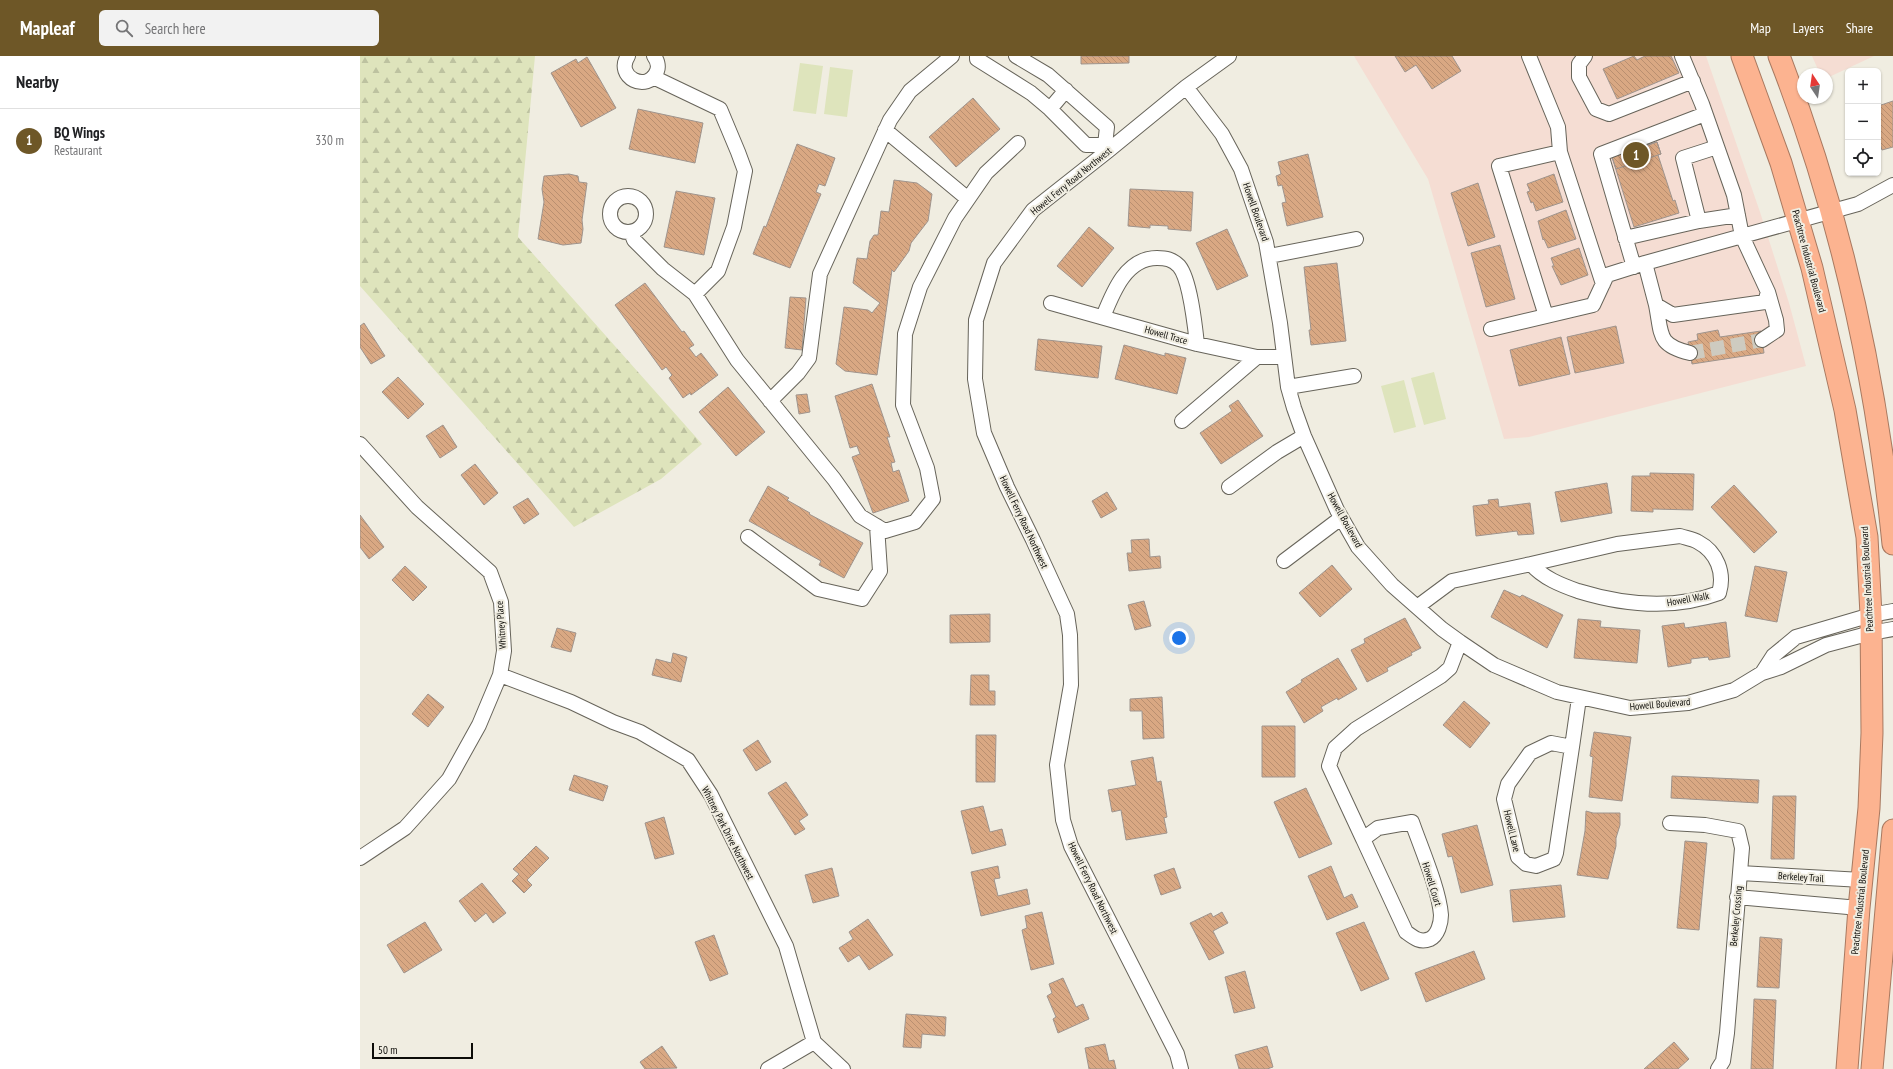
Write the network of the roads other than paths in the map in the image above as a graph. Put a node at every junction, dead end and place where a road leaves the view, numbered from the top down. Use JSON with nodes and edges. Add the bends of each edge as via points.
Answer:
{"nodes":[{"id":1,"x":628,"y":56,"type":"edge"},
{"id":2,"x":654,"y":56,"type":"edge"},
{"id":3,"x":952,"y":56,"type":"edge"},
{"id":4,"x":977,"y":56,"type":"edge"},
{"id":5,"x":1016,"y":56,"type":"edge"},
{"id":6,"x":1229,"y":56,"type":"edge"},
{"id":7,"x":1529,"y":56,"type":"edge"},
{"id":8,"x":1585,"y":56,"type":"edge"},
{"id":9,"x":1682,"y":56,"type":"edge"},
{"id":10,"x":1742,"y":56,"type":"edge"},
{"id":11,"x":1779,"y":56,"type":"edge"},
{"id":12,"x":653,"y":77,"type":"junction"},
{"id":13,"x":1692,"y":81,"type":"junction"},
{"id":14,"x":1186,"y":87,"type":"junction"},
{"id":15,"x":1066,"y":90,"type":"junction"},
{"id":16,"x":1050,"y":109,"type":"junction"},
{"id":17,"x":1705,"y":114,"type":"junction"},
{"id":18,"x":885,"y":130,"type":"junction"},
{"id":19,"x":1018,"y":143,"type":"dead end"},
{"id":20,"x":1717,"y":147,"type":"junction"},
{"id":21,"x":1107,"y":148,"type":"junction"},
{"id":22,"x":1560,"y":152,"type":"junction"},
{"id":23,"x":1893,"y":184,"type":"edge"},
{"id":24,"x":968,"y":199,"type":"junction"},
{"id":25,"x":1832,"y":212,"type":"junction"},
{"id":26,"x":1738,"y":215,"type":"junction"},
{"id":27,"x":1699,"y":221,"type":"junction"},
{"id":28,"x":1799,"y":221,"type":"junction"},
{"id":29,"x":631,"y":232,"type":"dead end"},
{"id":30,"x":1742,"y":236,"type":"junction"},
{"id":31,"x":1625,"y":238,"type":"junction"},
{"id":32,"x":1356,"y":239,"type":"dead end"},
{"id":33,"x":1270,"y":256,"type":"junction"},
{"id":34,"x":1640,"y":265,"type":"junction"},
{"id":35,"x":1603,"y":284,"type":"junction"},
{"id":36,"x":1768,"y":292,"type":"junction"},
{"id":37,"x":695,"y":294,"type":"junction"},
{"id":38,"x":1050,"y":303,"type":"dead end"},
{"id":39,"x":1656,"y":305,"type":"junction"},
{"id":40,"x":1546,"y":316,"type":"junction"},
{"id":41,"x":1103,"y":317,"type":"junction"},
{"id":42,"x":1491,"y":329,"type":"dead end"},
{"id":43,"x":1762,"y":340,"type":"tunnel mouth"},
{"id":44,"x":1197,"y":344,"type":"junction"},
{"id":45,"x":1690,"y":353,"type":"tunnel mouth"},
{"id":46,"x":1258,"y":357,"type":"junction"},
{"id":47,"x":1284,"y":357,"type":"junction"},
{"id":48,"x":1354,"y":376,"type":"dead end"},
{"id":49,"x":1288,"y":387,"type":"junction"},
{"id":50,"x":770,"y":401,"type":"junction"},
{"id":51,"x":1182,"y":421,"type":"dead end"},
{"id":52,"x":1304,"y":436,"type":"junction"},
{"id":53,"x":360,"y":444,"type":"edge"},
{"id":54,"x":1229,"y":487,"type":"dead end"},
{"id":55,"x":1341,"y":518,"type":"junction"},
{"id":56,"x":877,"y":526,"type":"junction"},
{"id":57,"x":748,"y":537,"type":"dead end"},
{"id":58,"x":1893,"y":544,"type":"edge"},
{"id":59,"x":1284,"y":561,"type":"dead end"},
{"id":60,"x":1531,"y":564,"type":"junction"},
{"id":61,"x":1417,"y":607,"type":"junction"},
{"id":62,"x":1893,"y":612,"type":"edge"},
{"id":63,"x":1871,"y":624,"type":"junction"},
{"id":64,"x":1893,"y":629,"type":"edge"},
{"id":65,"x":1460,"y":642,"type":"junction"},
{"id":66,"x":1762,"y":673,"type":"junction"},
{"id":67,"x":500,"y":675,"type":"junction"},
{"id":68,"x":1579,"y":698,"type":"junction"},
{"id":69,"x":1572,"y":747,"type":"junction"},
{"id":70,"x":1670,"y":823,"type":"dead end"},
{"id":71,"x":1893,"y":830,"type":"edge"},
{"id":72,"x":1362,"y":839,"type":"junction"},
{"id":73,"x":360,"y":858,"type":"edge"},
{"id":74,"x":1740,"y":873,"type":"junction"},
{"id":75,"x":1862,"y":880,"type":"junction"},
{"id":76,"x":1738,"y":897,"type":"junction"},
{"id":77,"x":1859,"y":908,"type":"junction"},
{"id":78,"x":814,"y":1042,"type":"junction"},
{"id":79,"x":768,"y":1069,"type":"edge"},
{"id":80,"x":843,"y":1069,"type":"edge"},
{"id":81,"x":1181,"y":1069,"type":"edge"},
{"id":82,"x":1718,"y":1069,"type":"edge"},
{"id":83,"x":1847,"y":1069,"type":"edge"},
{"id":84,"x":1872,"y":1069,"type":"edge"}],
"edges":[{"from":1,"to":12,"type":"street","via":[[624,65],[632,80],[643,82]]},
{"from":2,"to":12,"type":"street","via":[[658,68]]},
{"from":3,"to":18,"type":"street","via":[[910,91]]},
{"from":4,"to":16,"type":"street","via":[[977,59],[1031,93]]},
{"from":5,"to":15,"type":"street","via":[[1048,75]]},
{"from":6,"to":14,"type":"street","name":"Howell Ferry Road Northwest"},
{"from":7,"to":22,"type":"street","via":[[1558,127]]},
{"from":8,"to":13,"type":"street","via":[[1579,64],[1579,77],[1596,110],[1600,112],[1609,114]]},
{"from":9,"to":13,"type":"street"},
{"from":10,"to":28,"type":"highway","name":"Peachtree Industrial Boulevard"},
{"from":11,"to":25,"type":"highway"},
{"from":12,"to":37,"type":"street","via":[[720,109],[745,171],[734,227],[718,271]]},
{"from":13,"to":17,"type":"street"},
{"from":14,"to":21,"type":"street","name":"Howell Ferry Road Northwest"},
{"from":14,"to":33,"type":"street","name":"Howell Boulevard","via":[[1222,134],[1241,170]]},
{"from":15,"to":16,"type":"street"},
{"from":15,"to":21,"type":"street","via":[[1107,127]]},
{"from":16,"to":21,"type":"street","via":[[1086,145]]},
{"from":17,"to":20,"type":"street"},
{"from":17,"to":31,"type":"street","via":[[1601,154]]},
{"from":18,"to":24,"type":"street"},
{"from":18,"to":50,"type":"street","via":[[820,274],[808,358],[798,373]]},
{"from":19,"to":24,"type":"street","via":[[986,173]]},
{"from":20,"to":26,"type":"street","via":[[1734,195]]},
{"from":20,"to":27,"type":"street","via":[[1683,158]]},
{"from":21,"to":81,"type":"street","name":"Howell Ferry Road Northwest","via":[[1033,210],[994,263],[976,320],[975,379],[984,433],[1006,487],[1067,614],[1071,685],[1057,765],[1063,820],[1071,846],[1177,1054]]},
{"from":22,"to":35,"type":"street"},
{"from":22,"to":40,"type":"street","via":[[1499,166]]},
{"from":23,"to":25,"type":"street","via":[[1858,204]]},
{"from":24,"to":56,"type":"street","via":[[954,218],[920,287],[905,334],[903,405],[927,468],[933,499],[915,522],[885,531]]},
{"from":25,"to":28,"type":"street"},
{"from":25,"to":58,"type":"highway","via":[[1869,366],[1886,472]]},
{"from":26,"to":27,"type":"street"},
{"from":26,"to":30,"type":"street"},
{"from":27,"to":31,"type":"street"},
{"from":28,"to":30,"type":"street"},
{"from":28,"to":63,"type":"highway","name":"Peachtree Industrial Boulevard","via":[[1825,318],[1846,417],[1867,537]]},
{"from":29,"to":37,"type":"street","via":[[634,240],[663,269]]},
{"from":30,"to":34,"type":"street"},
{"from":30,"to":36,"type":"street"},
{"from":31,"to":34,"type":"street"},
{"from":32,"to":33,"type":"street"},
{"from":33,"to":47,"type":"street","name":"Howell Boulevard"},
{"from":34,"to":35,"type":"street","via":[[1607,275]]},
{"from":34,"to":39,"type":"street"},
{"from":35,"to":40,"type":"street","via":[[1593,304]]},
{"from":36,"to":39,"type":"street","via":[[1765,302],[1673,315]]},
{"from":36,"to":43,"type":"street","via":[[1777,330]]},
{"from":37,"to":50,"type":"street","via":[[737,360]]},
{"from":38,"to":41,"type":"street","name":"Howell Trace"},
{"from":39,"to":45,"type":"street","via":[[1663,340],[1673,349]]},
{"from":40,"to":42,"type":"street"},
{"from":41,"to":44,"type":"street","name":"Howell Trace"},
{"from":41,"to":44,"type":"street","via":[[1113,291],[1129,270],[1146,258],[1168,258],[1180,267],[1186,284]]},
{"from":44,"to":46,"type":"street","name":"Howell Trace"},
{"from":46,"to":47,"type":"street","name":"Howell Trace"},
{"from":46,"to":51,"type":"street"},
{"from":47,"to":49,"type":"street","name":"Howell Boulevard"},
{"from":48,"to":49,"type":"street"},
{"from":49,"to":52,"type":"street","name":"Howell Boulevard"},
{"from":50,"to":56,"type":"street","via":[[834,479],[860,516]]},
{"from":52,"to":54,"type":"street"},
{"from":52,"to":55,"type":"street","name":"Howell Boulevard"},
{"from":53,"to":67,"type":"street","name":"Whitney Place","via":[[417,507],[490,572],[501,602],[504,650]]},
{"from":55,"to":59,"type":"street"},
{"from":55,"to":61,"type":"street","name":"Howell Boulevard","via":[[1358,547]]},
{"from":56,"to":57,"type":"street","via":[[880,571],[862,599],[818,589]]},
{"from":60,"to":60,"type":"street","name":"Howell Walk","via":[[1617,544],[1680,536],[1697,541],[1712,553],[1719,564],[1723,582],[1719,593],[1706,598],[1642,604],[1614,600],[1565,587],[1552,581]]},
{"from":60,"to":61,"type":"street","name":"Howell Walk","via":[[1452,581]]},
{"from":61,"to":65,"type":"street","name":"Howell Boulevard"},
{"from":62,"to":63,"type":"street","name":"Howell Boulevard"},
{"from":63,"to":64,"type":"street","name":"Howell Boulevard"},
{"from":63,"to":66,"type":"street","name":"Howell Boulevard","via":[[1781,667]]},
{"from":63,"to":66,"type":"street","name":"Howell Boulevard","via":[[1796,637],[1773,656]]},
{"from":63,"to":75,"type":"highway","name":"Peachtree Industrial Boulevard","via":[[1872,741]]},
{"from":65,"to":68,"type":"street","name":"Howell Boulevard","via":[[1494,665],[1557,692]]},
{"from":65,"to":72,"type":"street","name":"Howell Court","via":[[1450,668],[1441,676],[1356,729],[1336,748],[1329,766]]},
{"from":66,"to":68,"type":"street","name":"Howell Boulevard","via":[[1734,690],[1688,703],[1630,708]]},
{"from":67,"to":73,"type":"street","name":"Whitney Place","via":[[478,725],[449,778],[405,828]]},
{"from":67,"to":78,"type":"street","name":"Whitney Park Drive Northwest","via":[[640,732],[688,760],[711,795],[786,946]]},
{"from":68,"to":69,"type":"street","name":"Howell Lane"},
{"from":69,"to":69,"type":"street","name":"Howell Lane","via":[[1554,859],[1536,866],[1526,864],[1518,857],[1507,814],[1504,798],[1508,784],[1530,753],[1538,747],[1551,743]]},
{"from":70,"to":74,"type":"street","name":"Berkeley Crossing","via":[[1705,825],[1738,831],[1742,848]]},
{"from":71,"to":84,"type":"highway"},
{"from":72,"to":72,"type":"street","name":"Howell Court","via":[[1406,932],[1416,940],[1432,938],[1439,928],[1441,916],[1412,822],[1378,828]]},
{"from":74,"to":75,"type":"street","name":"Berkeley Trail"},
{"from":74,"to":76,"type":"street","name":"Berkeley Crossing"},
{"from":75,"to":77,"type":"highway","name":"Peachtree Industrial Boulevard"},
{"from":76,"to":77,"type":"street"},
{"from":76,"to":82,"type":"street","name":"Berkeley Crossing","via":[[1727,1033],[1723,1061]]},
{"from":77,"to":83,"type":"highway","name":"Peachtree Industrial Boulevard"},
{"from":78,"to":79,"type":"street"},
{"from":78,"to":80,"type":"street"}]}
